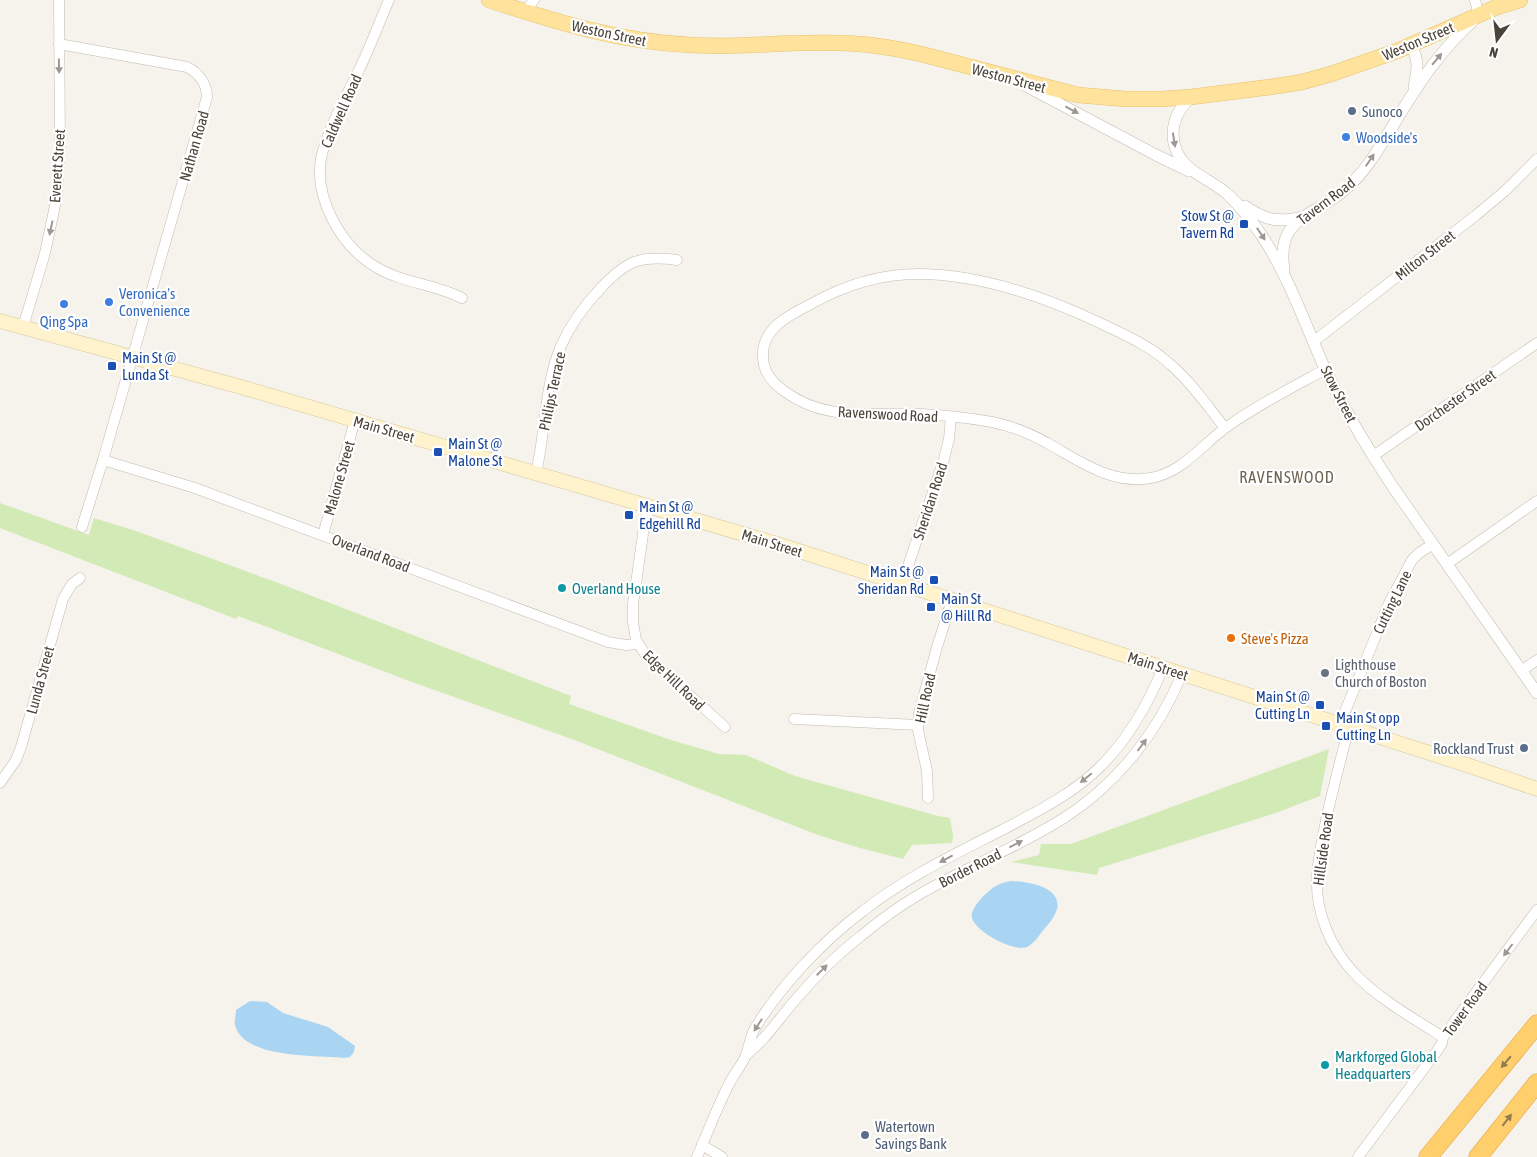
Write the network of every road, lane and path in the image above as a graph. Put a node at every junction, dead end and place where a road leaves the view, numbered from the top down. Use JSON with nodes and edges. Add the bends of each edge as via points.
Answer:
{"nodes":[{"id":1,"x":59,"y":0,"type":"edge"},
{"id":2,"x":389,"y":0,"type":"edge"},
{"id":3,"x":489,"y":0,"type":"edge"},
{"id":4,"x":1475,"y":0,"type":"edge"},
{"id":5,"x":1520,"y":0,"type":"edge"},
{"id":6,"x":1505,"y":2,"type":"edge"},
{"id":7,"x":530,"y":6,"type":"edge"},
{"id":8,"x":1479,"y":16,"type":"junction"},
{"id":9,"x":59,"y":44,"type":"junction"},
{"id":10,"x":1411,"y":45,"type":"junction"},
{"id":11,"x":996,"y":74,"type":"junction"},
{"id":12,"x":1191,"y":97,"type":"junction"},
{"id":13,"x":1409,"y":99,"type":"junction"},
{"id":14,"x":1535,"y":164,"type":"edge"},
{"id":15,"x":1202,"y":176,"type":"junction"},
{"id":16,"x":1223,"y":190,"type":"junction"},
{"id":17,"x":1304,"y":216,"type":"junction"},
{"id":18,"x":677,"y":260,"type":"dead end"},
{"id":19,"x":1285,"y":274,"type":"junction"},
{"id":20,"x":462,"y":298,"type":"dead end"},
{"id":21,"x":0,"y":321,"type":"edge"},
{"id":22,"x":23,"y":327,"type":"junction"},
{"id":23,"x":1314,"y":342,"type":"junction"},
{"id":24,"x":1537,"y":343,"type":"edge"},
{"id":25,"x":133,"y":357,"type":"junction"},
{"id":26,"x":1326,"y":369,"type":"junction"},
{"id":27,"x":951,"y":417,"type":"junction"},
{"id":28,"x":355,"y":420,"type":"junction"},
{"id":29,"x":1225,"y":428,"type":"junction"},
{"id":30,"x":1373,"y":456,"type":"junction"},
{"id":31,"x":103,"y":460,"type":"junction"},
{"id":32,"x":536,"y":473,"type":"junction"},
{"id":33,"x":1537,"y":501,"type":"edge"},
{"id":34,"x":649,"y":506,"type":"junction"},
{"id":35,"x":82,"y":527,"type":"dead end"},
{"id":36,"x":322,"y":535,"type":"junction"},
{"id":37,"x":1433,"y":544,"type":"junction"},
{"id":38,"x":1447,"y":564,"type":"junction"},
{"id":39,"x":80,"y":578,"type":"dead end"},
{"id":40,"x":902,"y":584,"type":"junction"},
{"id":41,"x":952,"y":600,"type":"junction"},
{"id":42,"x":638,"y":644,"type":"junction"},
{"id":43,"x":1537,"y":660,"type":"edge"},
{"id":44,"x":1163,"y":668,"type":"junction"},
{"id":45,"x":1521,"y":670,"type":"junction"},
{"id":46,"x":1182,"y":674,"type":"junction"},
{"id":47,"x":1537,"y":693,"type":"edge"},
{"id":48,"x":794,"y":719,"type":"dead end"},
{"id":49,"x":918,"y":725,"type":"junction"},
{"id":50,"x":1345,"y":726,"type":"junction"},
{"id":51,"x":726,"y":727,"type":"dead end"},
{"id":52,"x":0,"y":783,"type":"edge"},
{"id":53,"x":1537,"y":789,"type":"edge"},
{"id":54,"x":928,"y":798,"type":"dead end"},
{"id":55,"x":1537,"y":910,"type":"edge"},
{"id":56,"x":1537,"y":1024,"type":"edge"},
{"id":57,"x":1442,"y":1037,"type":"junction"},
{"id":58,"x":746,"y":1056,"type":"junction"},
{"id":59,"x":1537,"y":1083,"type":"edge"},
{"id":60,"x":702,"y":1145,"type":"junction"},
{"id":61,"x":697,"y":1157,"type":"edge"},
{"id":62,"x":722,"y":1157,"type":"edge"},
{"id":63,"x":1358,"y":1157,"type":"edge"},
{"id":64,"x":1428,"y":1157,"type":"edge"},
{"id":65,"x":1478,"y":1157,"type":"edge"}],
"edges":[{"from":1,"to":9,"type":"street","name":"Everett Street"},
{"from":2,"to":20,"type":"street","name":"Caldwell Road","via":[[326,139],[320,168],[324,197],[341,232],[372,264],[389,274]]},
{"from":3,"to":7,"type":"main road","name":"Weston Street"},
{"from":4,"to":8,"type":"street"},
{"from":5,"to":6,"type":"main road","name":"Weston Street"},
{"from":6,"to":8,"type":"main road","name":"Weston Street"},
{"from":7,"to":11,"type":"main road","name":"Weston Street","via":[[576,28],[646,42],[718,46],[856,44],[915,53]]},
{"from":8,"to":10,"type":"main road","name":"Weston Street"},
{"from":13,"to":8,"type":"street","name":"Tavern Road","one_way":true,"via":[[1435,61]]},
{"from":9,"to":22,"type":"street","name":"Everett Street","one_way":true,"via":[[57,196],[45,253]]},
{"from":9,"to":25,"type":"street","name":"Nathan Road","via":[[186,67],[196,72],[207,92],[205,110]]},
{"from":10,"to":12,"type":"main road","name":"Weston Street","via":[[1346,70],[1302,82]]},
{"from":10,"to":13,"type":"street","via":[[1418,66]]},
{"from":11,"to":12,"type":"main road","name":"Weston Street","via":[[1098,97],[1149,100]]},
{"from":11,"to":15,"type":"street","one_way":true},
{"from":12,"to":15,"type":"street","name":"Stow Street","one_way":true,"via":[[1176,119],[1173,141],[1183,162]]},
{"from":17,"to":13,"type":"street","name":"Tavern Road","one_way":true,"via":[[1325,205],[1358,177]]},
{"from":14,"to":23,"type":"street","name":"Milton Street","via":[[1475,216]]},
{"from":15,"to":16,"type":"street","name":"Stow Street"},
{"from":16,"to":17,"type":"street","via":[[1267,219]]},
{"from":16,"to":19,"type":"street","name":"Stow Street","one_way":true,"via":[[1251,220]]},
{"from":17,"to":19,"type":"street","name":"Tavern Road","via":[[1292,227],[1284,242]]},
{"from":18,"to":32,"type":"street","name":"Philips Terrace","via":[[649,258],[632,262],[608,280],[579,315],[562,345],[554,369]]},
{"from":19,"to":23,"type":"street","name":"Stow Street"},
{"from":21,"to":22,"type":"main road","name":"Main Street"},
{"from":22,"to":25,"type":"main road","name":"Main Street"},
{"from":23,"to":26,"type":"street","name":"Stow Street"},
{"from":24,"to":30,"type":"street","name":"Dorchester Street"},
{"from":25,"to":28,"type":"main road","name":"Main Street"},
{"from":25,"to":31,"type":"street"},
{"from":26,"to":29,"type":"street","name":"Ravenswood Road"},
{"from":26,"to":30,"type":"street","name":"Stow Street"},
{"from":27,"to":29,"type":"street","name":"Ravenswood Road","via":[[1019,429],[1099,472],[1128,479],[1155,477],[1178,468]]},
{"from":27,"to":29,"type":"street","name":"Ravenswood Road","via":[[907,413],[854,414],[828,411],[797,400],[771,379],[766,370],[763,360],[765,341],[784,319],[847,287],[894,276],[956,277],[1057,304],[1143,345],[1167,361],[1184,378]]},
{"from":27,"to":40,"type":"street","name":"Sheridan Road","via":[[944,459]]},
{"from":28,"to":32,"type":"main road","name":"Main Street"},
{"from":28,"to":36,"type":"street","name":"Malone Street"},
{"from":30,"to":37,"type":"street","name":"Stow Street"},
{"from":31,"to":35,"type":"street"},
{"from":31,"to":36,"type":"street","name":"Overland Road","via":[[195,488]]},
{"from":32,"to":34,"type":"main road","name":"Main Street"},
{"from":33,"to":38,"type":"street"},
{"from":34,"to":40,"type":"main road","name":"Main Street"},
{"from":34,"to":42,"type":"street","name":"Edge Hill Road","via":[[633,604],[633,627]]},
{"from":36,"to":42,"type":"street","name":"Overland Road","via":[[608,642]]},
{"from":37,"to":38,"type":"street","name":"Stow Street"},
{"from":37,"to":50,"type":"street","name":"Cutting Lane","via":[[1412,560],[1386,608]]},
{"from":38,"to":45,"type":"street","name":"Stow Street"},
{"from":39,"to":52,"type":"street","name":"Lunda Street","via":[[63,599],[21,747],[13,766]]},
{"from":40,"to":41,"type":"main road","name":"Main Street"},
{"from":41,"to":44,"type":"main road","name":"Main Street"},
{"from":41,"to":49,"type":"street","name":"Hill Road","via":[[922,697]]},
{"from":42,"to":51,"type":"street","name":"Edge Hill Road","via":[[648,657]]},
{"from":43,"to":45,"type":"street"},
{"from":44,"to":46,"type":"main road","name":"Main Street"},
{"from":44,"to":58,"type":"street","name":"Border Road","one_way":true,"via":[[1140,716],[1100,767],[1044,808],[923,872],[862,912],[827,942],[783,990],[755,1030]]},
{"from":45,"to":47,"type":"street","name":"Stow Street"},
{"from":46,"to":50,"type":"main road","name":"Main Street"},
{"from":58,"to":46,"type":"street","name":"Border Road","one_way":true,"via":[[840,952],[879,921],[920,894],[1052,825],[1100,791],[1147,738],[1171,700]]},
{"from":48,"to":49,"type":"street"},
{"from":49,"to":54,"type":"street","name":"Hill Road","via":[[927,771]]},
{"from":50,"to":53,"type":"main road","name":"Main Street"},
{"from":50,"to":57,"type":"street","name":"Hillside Road","via":[[1318,866],[1317,892],[1322,916],[1335,948],[1355,974]]},
{"from":55,"to":57,"type":"street","name":"Tower Road","one_way":true},
{"from":56,"to":64,"type":"highway","one_way":true},
{"from":57,"to":63,"type":"street","name":"Tower Road","via":[[1438,1051]]},
{"from":58,"to":60,"type":"street","name":"Border Road"},
{"from":65,"to":59,"type":"highway","one_way":true},
{"from":60,"to":61,"type":"street","name":"Border Road"},
{"from":60,"to":62,"type":"street"}]}
